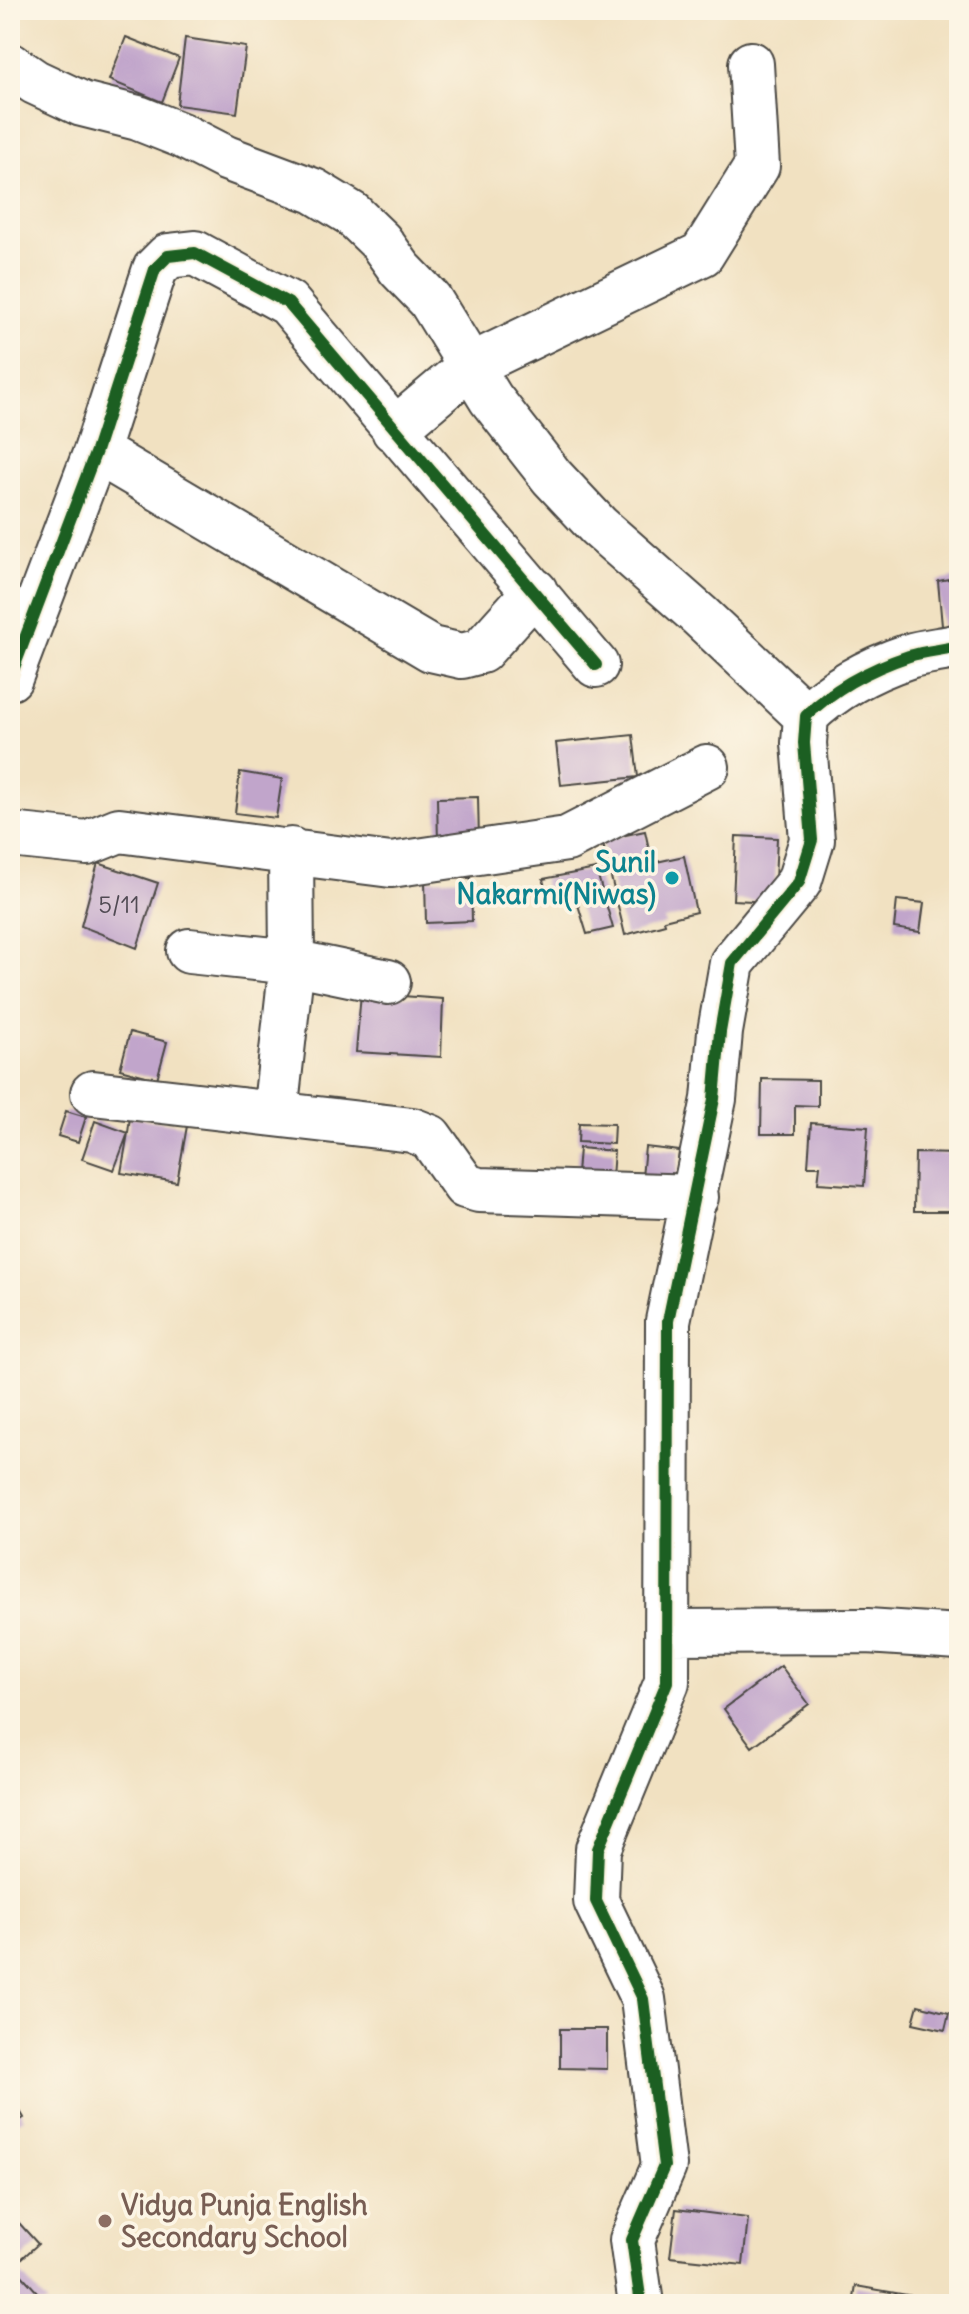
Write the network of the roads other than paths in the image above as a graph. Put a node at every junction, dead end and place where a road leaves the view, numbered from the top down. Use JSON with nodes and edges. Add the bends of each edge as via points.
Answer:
{"nodes":[{"id":1,"x":751,"y":64,"type":"dead end"},
{"id":2,"x":10,"y":65,"type":"edge"},
{"id":3,"x":470,"y":366,"type":"junction"},
{"id":4,"x":394,"y":430,"type":"junction"},
{"id":5,"x":96,"y":451,"type":"junction"},
{"id":6,"x":535,"y":591,"type":"junction"},
{"id":7,"x":959,"y":646,"type":"edge"},
{"id":8,"x":596,"y":665,"type":"dead end"},
{"id":9,"x":10,"y":678,"type":"edge"},
{"id":10,"x":806,"y":716,"type":"junction"},
{"id":11,"x":707,"y":767,"type":"dead end"},
{"id":12,"x":10,"y":835,"type":"edge"},
{"id":13,"x":291,"y":850,"type":"junction"},
{"id":14,"x":189,"y":951,"type":"dead end"},
{"id":15,"x":292,"y":962,"type":"junction"},
{"id":16,"x":388,"y":982,"type":"dead end"},
{"id":17,"x":93,"y":1093,"type":"dead end"},
{"id":18,"x":275,"y":1114,"type":"junction"},
{"id":19,"x":696,"y":1197,"type":"junction"},
{"id":20,"x":668,"y":1632,"type":"junction"},
{"id":21,"x":959,"y":1637,"type":"edge"},
{"id":22,"x":641,"y":2304,"type":"edge"}],
"edges":[{"from":1,"to":3,"type":"street","via":[[757,166],[702,254]]},
{"from":2,"to":3,"type":"street","via":[[82,104],[181,135],[314,191],[352,214],[430,300]]},
{"from":3,"to":4,"type":"street"},
{"from":3,"to":10,"type":"street","via":[[552,477],[598,526]]},
{"from":4,"to":5,"type":"street","via":[[288,303],[195,253],[168,256],[155,269]]},
{"from":4,"to":6,"type":"street"},
{"from":5,"to":6,"type":"street","via":[[431,649],[462,656],[481,651]]},
{"from":5,"to":9,"type":"street"},
{"from":6,"to":8,"type":"street"},
{"from":7,"to":10,"type":"street","via":[[912,655],[863,674],[825,697]]},
{"from":10,"to":19,"type":"street","via":[[812,840],[799,882],[732,963]]},
{"from":11,"to":13,"type":"street","via":[[567,839],[391,865]]},
{"from":12,"to":13,"type":"street","via":[[87,843],[119,830]]},
{"from":13,"to":15,"type":"street"},
{"from":14,"to":15,"type":"street"},
{"from":15,"to":16,"type":"street"},
{"from":15,"to":18,"type":"street"},
{"from":17,"to":18,"type":"street"},
{"from":18,"to":19,"type":"street","via":[[412,1130],[430,1137],[465,1186],[479,1190]]},
{"from":19,"to":20,"type":"street","via":[[668,1321]]},
{"from":20,"to":21,"type":"street","via":[[867,1631]]},
{"from":20,"to":22,"type":"street","via":[[667,1682],[598,1849],[596,1901],[643,1999],[664,2166],[632,2240]]}]}
